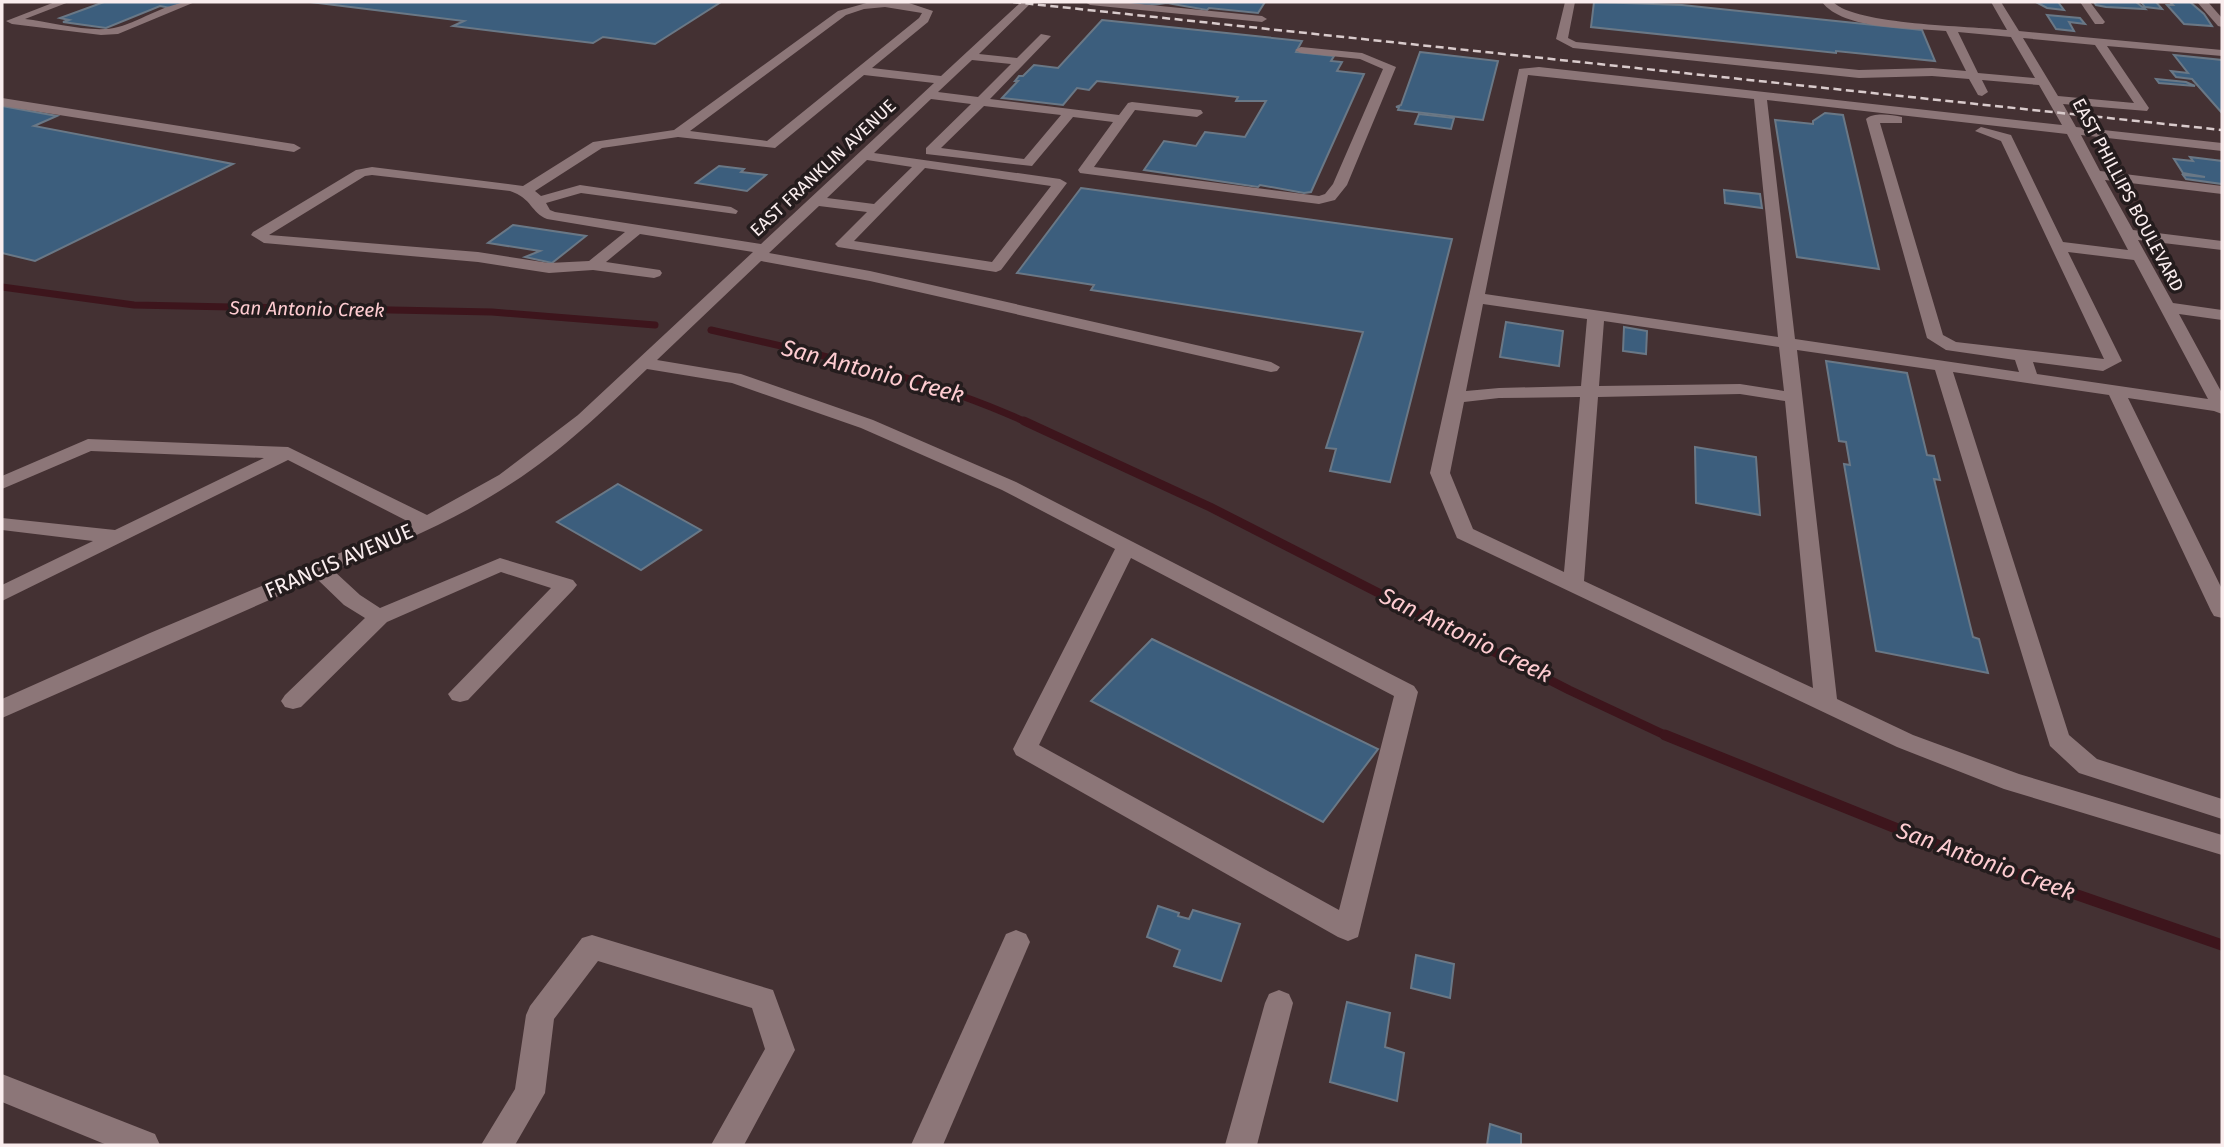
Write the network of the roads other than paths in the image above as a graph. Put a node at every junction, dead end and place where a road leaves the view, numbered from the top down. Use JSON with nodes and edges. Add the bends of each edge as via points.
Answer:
{"nodes":[{"id":1,"x":64,"y":2,"type":"edge"},
{"id":2,"x":190,"y":2,"type":"edge"},
{"id":3,"x":1027,"y":2,"type":"edge"},
{"id":4,"x":1090,"y":2,"type":"edge"},
{"id":5,"x":1570,"y":2,"type":"edge"},
{"id":6,"x":1827,"y":2,"type":"edge"},
{"id":7,"x":1996,"y":2,"type":"edge"},
{"id":8,"x":2085,"y":2,"type":"edge"},
{"id":9,"x":2202,"y":2,"type":"edge"},
{"id":10,"x":1262,"y":19,"type":"dead end"},
{"id":11,"x":7,"y":22,"type":"edge"},
{"id":12,"x":2099,"y":22,"type":"dead end"},
{"id":13,"x":2222,"y":24,"type":"edge"},
{"id":14,"x":1950,"y":27,"type":"junction"},
{"id":15,"x":2015,"y":33,"type":"junction"},
{"id":16,"x":1045,"y":36,"type":"dead end"},
{"id":17,"x":2098,"y":41,"type":"junction"},
{"id":18,"x":1301,"y":50,"type":"dead end"},
{"id":19,"x":2222,"y":53,"type":"edge"},
{"id":20,"x":970,"y":56,"type":"junction"},
{"id":21,"x":1020,"y":62,"type":"junction"},
{"id":22,"x":862,"y":71,"type":"junction"},
{"id":23,"x":1973,"y":76,"type":"junction"},
{"id":24,"x":944,"y":80,"type":"junction"},
{"id":25,"x":2044,"y":82,"type":"junction"},
{"id":26,"x":1982,"y":92,"type":"dead end"},
{"id":27,"x":1760,"y":94,"type":"junction"},
{"id":28,"x":929,"y":95,"type":"junction"},
{"id":29,"x":2054,"y":99,"type":"junction"},
{"id":30,"x":982,"y":101,"type":"junction"},
{"id":31,"x":2,"y":102,"type":"edge"},
{"id":32,"x":1070,"y":112,"type":"junction"},
{"id":33,"x":1197,"y":113,"type":"dead end"},
{"id":34,"x":1122,"y":118,"type":"junction"},
{"id":35,"x":2072,"y":132,"type":"junction"},
{"id":36,"x":678,"y":133,"type":"junction"},
{"id":37,"x":2222,"y":146,"type":"edge"},
{"id":38,"x":294,"y":148,"type":"dead end"},
{"id":39,"x":865,"y":156,"type":"junction"},
{"id":40,"x":922,"y":164,"type":"junction"},
{"id":41,"x":2096,"y":175,"type":"junction"},
{"id":42,"x":527,"y":190,"type":"junction"},
{"id":43,"x":2222,"y":190,"type":"edge"},
{"id":44,"x":539,"y":201,"type":"junction"},
{"id":45,"x":816,"y":201,"type":"junction"},
{"id":46,"x":878,"y":209,"type":"junction"},
{"id":47,"x":731,"y":211,"type":"dead end"},
{"id":48,"x":636,"y":230,"type":"junction"},
{"id":49,"x":2127,"y":234,"type":"junction"},
{"id":50,"x":2222,"y":245,"type":"edge"},
{"id":51,"x":2058,"y":246,"type":"junction"},
{"id":52,"x":761,"y":253,"type":"junction"},
{"id":53,"x":2140,"y":256,"type":"junction"},
{"id":54,"x":593,"y":265,"type":"junction"},
{"id":55,"x":654,"y":273,"type":"dead end"},
{"id":56,"x":1476,"y":298,"type":"junction"},
{"id":57,"x":2167,"y":307,"type":"junction"},
{"id":58,"x":1596,"y":315,"type":"junction"},
{"id":59,"x":2222,"y":315,"type":"edge"},
{"id":60,"x":1789,"y":342,"type":"junction"},
{"id":61,"x":2022,"y":356,"type":"junction"},
{"id":62,"x":644,"y":363,"type":"junction"},
{"id":63,"x":1942,"y":365,"type":"junction"},
{"id":64,"x":1271,"y":367,"type":"dead end"},
{"id":65,"x":2030,"y":378,"type":"junction"},
{"id":66,"x":1590,"y":391,"type":"junction"},
{"id":67,"x":2116,"y":391,"type":"junction"},
{"id":68,"x":1791,"y":397,"type":"junction"},
{"id":69,"x":1455,"y":398,"type":"junction"},
{"id":70,"x":2221,"y":408,"type":"edge"},
{"id":71,"x":288,"y":453,"type":"junction"},
{"id":72,"x":2,"y":483,"type":"edge"},
{"id":73,"x":427,"y":523,"type":"junction"},
{"id":74,"x":2,"y":524,"type":"edge"},
{"id":75,"x":116,"y":537,"type":"junction"},
{"id":76,"x":1126,"y":547,"type":"junction"},
{"id":77,"x":319,"y":569,"type":"junction"},
{"id":78,"x":1573,"y":585,"type":"junction"},
{"id":79,"x":2,"y":594,"type":"edge"},
{"id":80,"x":2222,"y":611,"type":"edge"},
{"id":81,"x":379,"y":617,"type":"junction"},
{"id":82,"x":460,"y":694,"type":"dead end"},
{"id":83,"x":293,"y":701,"type":"dead end"},
{"id":84,"x":1826,"y":704,"type":"junction"},
{"id":85,"x":2,"y":709,"type":"edge"},
{"id":86,"x":2222,"y":809,"type":"edge"},
{"id":87,"x":2222,"y":845,"type":"edge"},
{"id":88,"x":1016,"y":942,"type":"dead end"},
{"id":89,"x":1279,"y":1003,"type":"dead end"},
{"id":90,"x":2,"y":1088,"type":"edge"},
{"id":91,"x":144,"y":1145,"type":"edge"},
{"id":92,"x":497,"y":1145,"type":"edge"},
{"id":93,"x":727,"y":1145,"type":"edge"},
{"id":94,"x":927,"y":1145,"type":"edge"},
{"id":95,"x":1241,"y":1145,"type":"edge"}],
"edges":[{"from":1,"to":11,"type":"street"},
{"from":2,"to":11,"type":"street","via":[[118,31]]},
{"from":3,"to":20,"type":"street","name":"EAST FRANKLIN AVENUE"},
{"from":4,"to":10,"type":"street"},
{"from":5,"to":23,"type":"street","via":[[1562,39],[1573,45],[1859,74],[1915,71]]},
{"from":6,"to":14,"type":"street","via":[[1836,11],[1866,20]]},
{"from":7,"to":15,"type":"street","name":"EAST PHILLIPS BOULEVARD"},
{"from":8,"to":12,"type":"street"},
{"from":9,"to":13,"type":"street"},
{"from":14,"to":15,"type":"street"},
{"from":14,"to":23,"type":"street"},
{"from":15,"to":17,"type":"street"},
{"from":15,"to":25,"type":"street","name":"EAST PHILLIPS BOULEVARD"},
{"from":16,"to":21,"type":"street"},
{"from":17,"to":19,"type":"street"},
{"from":17,"to":29,"type":"street","via":[[2143,108]]},
{"from":18,"to":34,"type":"street","via":[[1362,56],[1390,67],[1340,185],[1330,197],[1319,200],[1085,170]]},
{"from":20,"to":21,"type":"street"},
{"from":20,"to":24,"type":"street","name":"EAST FRANKLIN AVENUE"},
{"from":21,"to":30,"type":"street"},
{"from":22,"to":24,"type":"street"},
{"from":22,"to":36,"type":"street","via":[[770,145]]},
{"from":22,"to":36,"type":"street","via":[[924,20],[928,11],[880,2],[842,13]]},
{"from":23,"to":25,"type":"street"},
{"from":23,"to":26,"type":"street"},
{"from":24,"to":28,"type":"street","name":"EAST FRANKLIN AVENUE"},
{"from":25,"to":29,"type":"street","name":"EAST PHILLIPS BOULEVARD"},
{"from":27,"to":35,"type":"street"},
{"from":27,"to":56,"type":"street","via":[[1524,72]]},
{"from":27,"to":60,"type":"street"},
{"from":28,"to":30,"type":"street"},
{"from":28,"to":39,"type":"street","name":"EAST FRANKLIN AVENUE"},
{"from":29,"to":35,"type":"street","name":"EAST PHILLIPS BOULEVARD"},
{"from":30,"to":32,"type":"street"},
{"from":30,"to":32,"type":"street","via":[[931,151],[1027,163]]},
{"from":31,"to":38,"type":"street"},
{"from":32,"to":34,"type":"street"},
{"from":33,"to":34,"type":"street","via":[[1132,106]]},
{"from":35,"to":37,"type":"street"},
{"from":35,"to":41,"type":"street","name":"EAST PHILLIPS BOULEVARD"},
{"from":36,"to":42,"type":"street","via":[[598,145]]},
{"from":39,"to":40,"type":"street"},
{"from":39,"to":45,"type":"street","name":"EAST FRANKLIN AVENUE"},
{"from":40,"to":46,"type":"street"},
{"from":40,"to":46,"type":"street","via":[[1060,183],[996,267],[843,244]]},
{"from":41,"to":43,"type":"street"},
{"from":41,"to":49,"type":"street","name":"EAST PHILLIPS BOULEVARD"},
{"from":42,"to":44,"type":"street"},
{"from":42,"to":54,"type":"street","via":[[372,171],[361,173],[258,235],[549,268]]},
{"from":44,"to":47,"type":"street","via":[[580,189]]},
{"from":44,"to":48,"type":"street","via":[[544,213],[552,216]]},
{"from":45,"to":46,"type":"street"},
{"from":45,"to":52,"type":"street","name":"EAST FRANKLIN AVENUE"},
{"from":48,"to":52,"type":"street"},
{"from":48,"to":54,"type":"street"},
{"from":49,"to":50,"type":"street"},
{"from":49,"to":53,"type":"street","name":"EAST PHILLIPS BOULEVARD"},
{"from":51,"to":53,"type":"street"},
{"from":51,"to":61,"type":"street","via":[[2113,361],[2103,366]]},
{"from":51,"to":61,"type":"street","via":[[2006,138],[1872,119],[1935,338],[1952,346]]},
{"from":52,"to":62,"type":"street","name":"EAST FRANKLIN AVENUE"},
{"from":52,"to":64,"type":"street"},
{"from":53,"to":57,"type":"street","name":"EAST PHILLIPS BOULEVARD"},
{"from":54,"to":55,"type":"street"},
{"from":56,"to":58,"type":"street"},
{"from":56,"to":69,"type":"street"},
{"from":57,"to":59,"type":"street"},
{"from":57,"to":70,"type":"street","name":"EAST PHILLIPS BOULEVARD"},
{"from":58,"to":60,"type":"street"},
{"from":58,"to":66,"type":"street"},
{"from":60,"to":63,"type":"street"},
{"from":60,"to":68,"type":"street"},
{"from":61,"to":65,"type":"street"},
{"from":62,"to":73,"type":"street","name":"FRANCIS AVENUE","via":[[584,419],[506,479]]},
{"from":62,"to":76,"type":"street","via":[[735,378],[867,424],[1009,486]]},
{"from":63,"to":65,"type":"street"},
{"from":63,"to":86,"type":"street","via":[[2059,740],[2088,766]]},
{"from":65,"to":67,"type":"street"},
{"from":66,"to":68,"type":"street","via":[[1740,390]]},
{"from":66,"to":69,"type":"street"},
{"from":66,"to":78,"type":"street"},
{"from":67,"to":70,"type":"street"},
{"from":67,"to":80,"type":"street"},
{"from":68,"to":84,"type":"street"},
{"from":69,"to":78,"type":"street","via":[[1440,473],[1464,533]]},
{"from":71,"to":72,"type":"street","via":[[88,445]]},
{"from":71,"to":73,"type":"street"},
{"from":71,"to":75,"type":"street"},
{"from":73,"to":77,"type":"street","name":"FRANCIS AVENUE"},
{"from":74,"to":75,"type":"street"},
{"from":75,"to":79,"type":"street"},
{"from":76,"to":76,"type":"street","via":[[1406,692],[1348,929],[1025,749]]},
{"from":77,"to":81,"type":"street","via":[[352,600]]},
{"from":77,"to":85,"type":"street","name":"FRANCIS AVENUE"},
{"from":78,"to":84,"type":"street"},
{"from":81,"to":82,"type":"street","via":[[500,565],[566,585]]},
{"from":81,"to":83,"type":"street"},
{"from":84,"to":87,"type":"street","via":[[1905,741],[2014,782]]},
{"from":88,"to":94,"type":"street"},
{"from":89,"to":95,"type":"street"},
{"from":90,"to":91,"type":"street"},
{"from":92,"to":93,"type":"street","via":[[530,1093],[540,1015],[592,947],[764,999],[780,1050]]}]}
